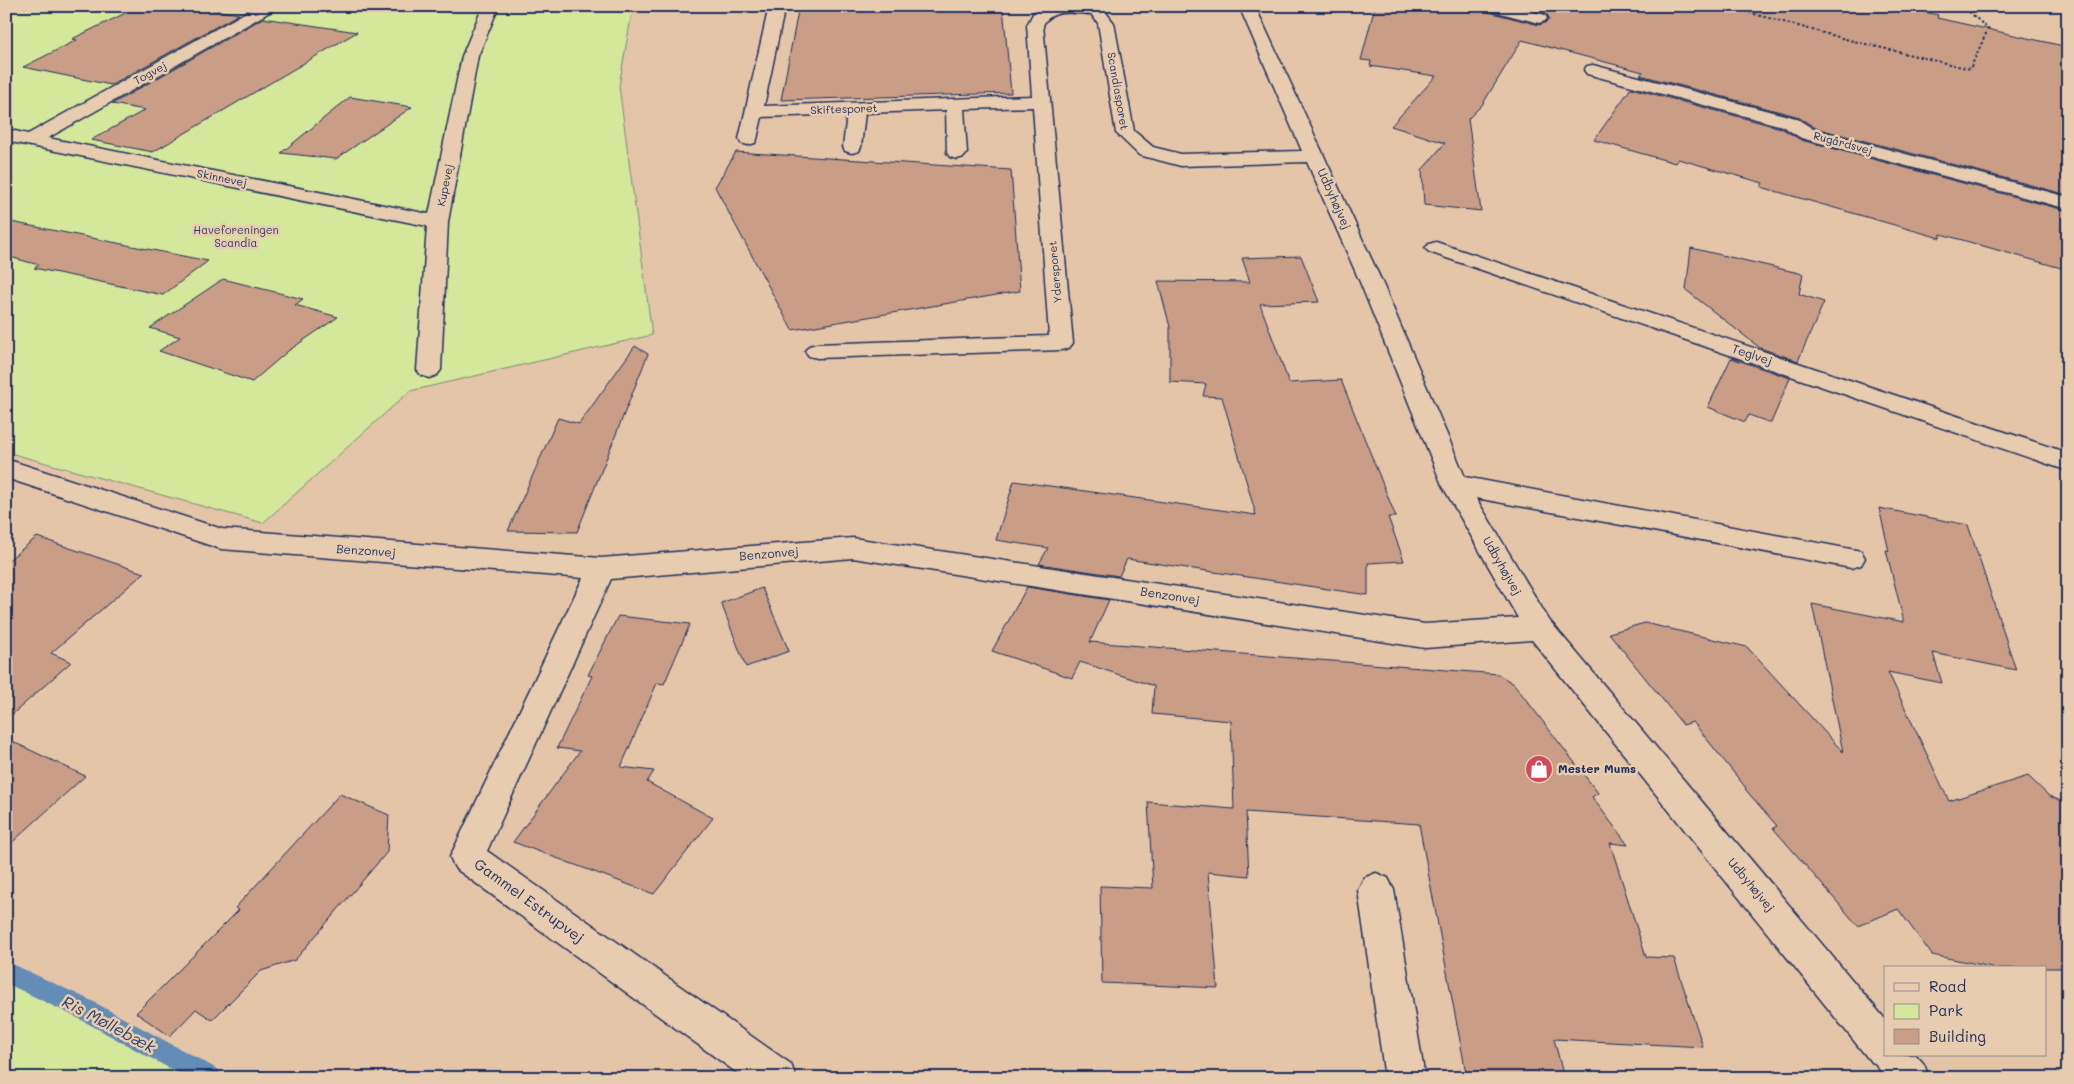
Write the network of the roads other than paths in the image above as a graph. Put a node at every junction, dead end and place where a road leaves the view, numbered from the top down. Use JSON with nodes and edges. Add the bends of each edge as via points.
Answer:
{"nodes":[{"id":1,"x":269,"y":6,"type":"edge"},
{"id":2,"x":491,"y":6,"type":"edge"},
{"id":3,"x":778,"y":6,"type":"edge"},
{"id":4,"x":1247,"y":6,"type":"edge"},
{"id":5,"x":1491,"y":6,"type":"edge"},
{"id":6,"x":1094,"y":8,"type":"edge"},
{"id":7,"x":1539,"y":18,"type":"dead end"},
{"id":8,"x":1593,"y":70,"type":"dead end"},
{"id":9,"x":1041,"y":101,"type":"junction"},
{"id":10,"x":955,"y":104,"type":"junction"},
{"id":11,"x":857,"y":108,"type":"junction"},
{"id":12,"x":754,"y":112,"type":"junction"},
{"id":13,"x":6,"y":134,"type":"edge"},
{"id":14,"x":748,"y":139,"type":"dead end"},
{"id":15,"x":31,"y":140,"type":"junction"},
{"id":16,"x":852,"y":147,"type":"dead end"},
{"id":17,"x":956,"y":152,"type":"dead end"},
{"id":18,"x":1314,"y":156,"type":"junction"},
{"id":19,"x":2068,"y":203,"type":"edge"},
{"id":20,"x":438,"y":222,"type":"junction"},
{"id":21,"x":1436,"y":248,"type":"dead end"},
{"id":22,"x":817,"y":351,"type":"dead end"},
{"id":23,"x":428,"y":370,"type":"dead end"},
{"id":24,"x":2068,"y":462,"type":"edge"},
{"id":25,"x":6,"y":468,"type":"edge"},
{"id":26,"x":1455,"y":485,"type":"junction"},
{"id":27,"x":1851,"y":558,"type":"dead end"},
{"id":28,"x":601,"y":569,"type":"junction"},
{"id":29,"x":1539,"y":628,"type":"junction"},
{"id":30,"x":1376,"y":890,"type":"dead end"},
{"id":31,"x":1884,"y":1047,"type":"edge"},
{"id":32,"x":1892,"y":1056,"type":"edge"},
{"id":33,"x":777,"y":1078,"type":"edge"},
{"id":34,"x":1405,"y":1078,"type":"edge"},
{"id":35,"x":1910,"y":1078,"type":"edge"}],
"edges":[{"from":1,"to":15,"type":"street","name":"Togvej"},
{"from":2,"to":20,"type":"street","name":"Kupevej","via":[[470,56]]},
{"from":3,"to":12,"type":"street"},
{"from":4,"to":18,"type":"street","name":"Udbyhøjvej"},
{"from":5,"to":7,"type":"street"},
{"from":6,"to":9,"type":"street","name":"Ydersporet","via":[[1055,8],[1040,14],[1035,25]]},
{"from":6,"to":18,"type":"street","name":"Scandiasporet","via":[[1106,23],[1125,134],[1146,151],[1181,160]]},
{"from":8,"to":19,"type":"street","name":"Rugårdsvej","via":[[1789,122],[1808,134]]},
{"from":9,"to":10,"type":"street","name":"Skiftesporet"},
{"from":9,"to":22,"type":"street","name":"Ydersporet","via":[[1061,343]]},
{"from":10,"to":11,"type":"street","name":"Skiftesporet"},
{"from":10,"to":17,"type":"street"},
{"from":11,"to":12,"type":"street","name":"Skiftesporet"},
{"from":11,"to":16,"type":"street"},
{"from":12,"to":14,"type":"street"},
{"from":13,"to":15,"type":"street","name":"Skinnevej"},
{"from":15,"to":20,"type":"street","name":"Skinnevej"},
{"from":18,"to":26,"type":"street","name":"Udbyhøjvej"},
{"from":20,"to":23,"type":"street","name":"Kupevej"},
{"from":21,"to":24,"type":"street","name":"Teglvej"},
{"from":25,"to":28,"type":"street","name":"Benzonvej","via":[[221,539]]},
{"from":26,"to":27,"type":"street"},
{"from":26,"to":29,"type":"street","name":"Udbyhøjvej"},
{"from":28,"to":29,"type":"street","name":"Benzonvej","via":[[853,548],[1425,636]]},
{"from":28,"to":33,"type":"street","name":"Gammel Estrupvej","via":[[467,857]]},
{"from":29,"to":31,"type":"street","name":"Udbyhøjvej"},
{"from":30,"to":34,"type":"street"},
{"from":32,"to":35,"type":"street"}]}
